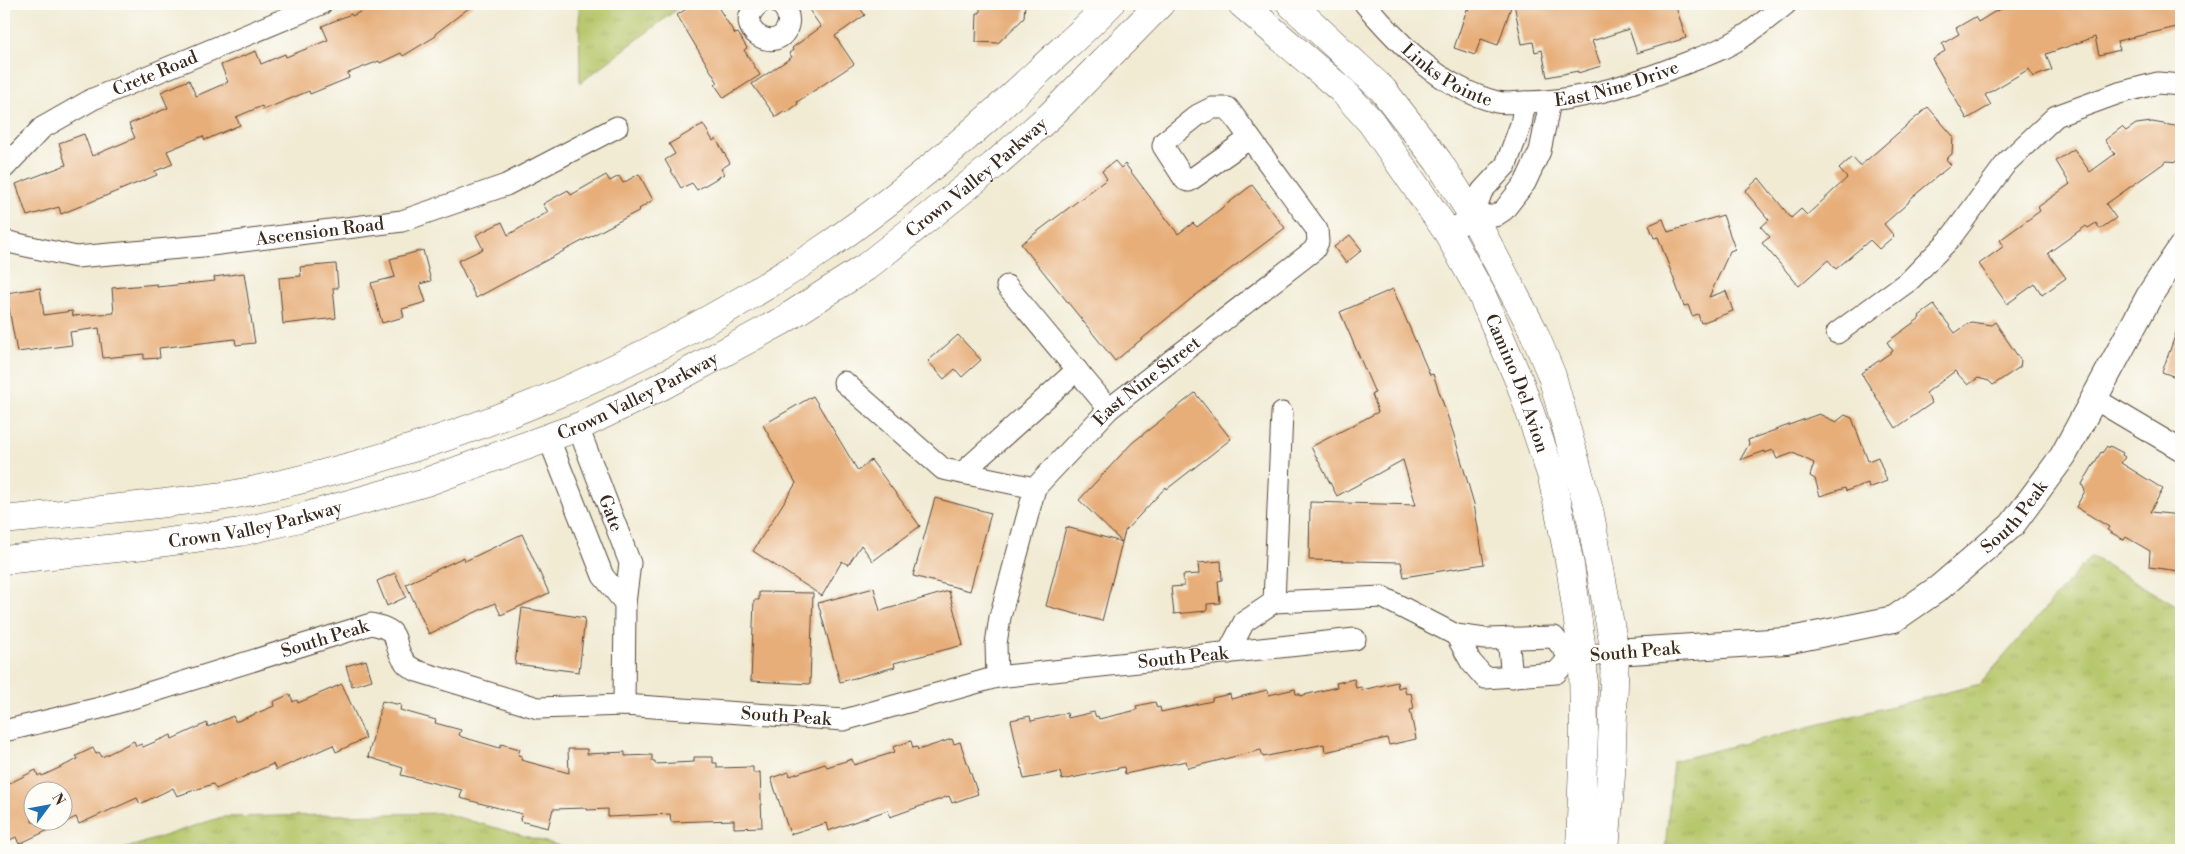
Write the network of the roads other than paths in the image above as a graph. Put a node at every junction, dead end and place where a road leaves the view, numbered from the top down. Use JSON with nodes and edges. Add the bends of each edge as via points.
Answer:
{"nodes":[{"id":1,"x":321,"y":4,"type":"edge"},
{"id":2,"x":780,"y":4,"type":"edge"},
{"id":3,"x":1110,"y":4,"type":"edge"},
{"id":4,"x":1160,"y":4,"type":"edge"},
{"id":5,"x":1242,"y":4,"type":"edge"},
{"id":6,"x":1291,"y":4,"type":"edge"},
{"id":7,"x":1365,"y":4,"type":"edge"},
{"id":8,"x":1786,"y":4,"type":"edge"},
{"id":9,"x":755,"y":5,"type":"edge"},
{"id":10,"x":2181,"y":85,"type":"edge"},
{"id":11,"x":1525,"y":102,"type":"junction"},
{"id":12,"x":1550,"y":102,"type":"junction"},
{"id":13,"x":617,"y":127,"type":"dead end"},
{"id":14,"x":1250,"y":138,"type":"dead end"},
{"id":15,"x":1514,"y":144,"type":"junction"},
{"id":16,"x":1540,"y":152,"type":"junction"},
{"id":17,"x":4,"y":168,"type":"edge"},
{"id":18,"x":1473,"y":216,"type":"junction"},
{"id":19,"x":1448,"y":233,"type":"junction"},
{"id":20,"x":4,"y":241,"type":"edge"},
{"id":21,"x":2181,"y":248,"type":"edge"},
{"id":22,"x":1006,"y":286,"type":"dead end"},
{"id":23,"x":1838,"y":333,"type":"dead end"},
{"id":24,"x":1077,"y":370,"type":"junction"},
{"id":25,"x":844,"y":382,"type":"dead end"},
{"id":26,"x":2095,"y":398,"type":"junction"},
{"id":27,"x":1109,"y":409,"type":"junction"},
{"id":28,"x":1282,"y":413,"type":"dead end"},
{"id":29,"x":578,"y":427,"type":"junction"},
{"id":30,"x":549,"y":440,"type":"junction"},
{"id":31,"x":2181,"y":450,"type":"edge"},
{"id":32,"x":962,"y":473,"type":"junction"},
{"id":33,"x":1035,"y":488,"type":"junction"},
{"id":34,"x":4,"y":520,"type":"edge"},
{"id":35,"x":618,"y":531,"type":"junction"},
{"id":36,"x":590,"y":543,"type":"junction"},
{"id":37,"x":4,"y":560,"type":"edge"},
{"id":38,"x":1274,"y":602,"type":"junction"},
{"id":39,"x":625,"y":603,"type":"junction"},
{"id":40,"x":1456,"y":635,"type":"junction"},
{"id":41,"x":1508,"y":638,"type":"junction"},
{"id":42,"x":1355,"y":639,"type":"dead end"},
{"id":43,"x":1228,"y":652,"type":"junction"},
{"id":44,"x":1615,"y":652,"type":"junction"},
{"id":45,"x":1577,"y":657,"type":"junction"},
{"id":46,"x":997,"y":677,"type":"junction"},
{"id":47,"x":1512,"y":677,"type":"junction"},
{"id":48,"x":624,"y":704,"type":"junction"},
{"id":49,"x":4,"y":731,"type":"edge"},
{"id":50,"x":1580,"y":850,"type":"edge"},
{"id":51,"x":1605,"y":850,"type":"edge"}],
"edges":[{"from":1,"to":17,"type":"street","name":"Crete Road","via":[[93,99],[42,128]]},
{"from":2,"to":9,"type":"street","via":[[788,21],[784,34],[773,39],[761,38],[752,30],[750,18]]},
{"from":3,"to":34,"type":"main road","name":"Crown Valley Parkway","via":[[956,145],[902,190],[814,255],[709,320],[548,399],[362,465],[238,494]]},
{"from":4,"to":29,"type":"main road","name":"Crown Valley Parkway","via":[[1051,115],[866,267],[782,321]]},
{"from":5,"to":19,"type":"main road","name":"Camino Del Avion","via":[[1343,91],[1371,122]]},
{"from":6,"to":18,"type":"main road","name":"Camino Del Avion","via":[[1383,90],[1438,160]]},
{"from":7,"to":11,"type":"street","name":"Links Pointe","via":[[1427,68],[1461,89],[1498,102]]},
{"from":8,"to":12,"type":"street","name":"East Nine Drive","via":[[1743,37],[1715,52],[1633,82],[1590,95]]},
{"from":10,"to":23,"type":"street","via":[[2158,83],[2119,92],[2056,116],[2007,162],[1950,240],[1910,280]]},
{"from":11,"to":12,"type":"street","name":"Links Pointe"},
{"from":11,"to":15,"type":"street"},
{"from":12,"to":16,"type":"street","name":"East Nine Drive"},
{"from":13,"to":20,"type":"street","name":"Ascension Road","via":[[506,185],[402,221],[76,258]]},
{"from":14,"to":27,"type":"street","name":"East Nine Street","via":[[1317,230],[1318,242],[1314,250]]},
{"from":15,"to":16,"type":"street"},
{"from":15,"to":18,"type":"street","via":[[1506,165],[1482,191]]},
{"from":16,"to":18,"type":"street","name":"East Nine Drive","via":[[1525,183],[1504,210],[1495,216]]},
{"from":18,"to":19,"type":"street"},
{"from":18,"to":44,"type":"main road","name":"Camino Del Avion","via":[[1532,328],[1552,376],[1590,514]]},
{"from":19,"to":45,"type":"main road","name":"Camino Del Avion","via":[[1481,294],[1520,383],[1552,477],[1570,565]]},
{"from":21,"to":26,"type":"street","name":"South Peak","via":[[2151,293]]},
{"from":22,"to":24,"type":"street"},
{"from":24,"to":27,"type":"street"},
{"from":24,"to":32,"type":"street"},
{"from":25,"to":32,"type":"street","via":[[942,469]]},
{"from":26,"to":31,"type":"street"},
{"from":26,"to":44,"type":"street","name":"South Peak","via":[[2064,456],[2012,525],[1940,588],[1894,619],[1786,641]]},
{"from":27,"to":33,"type":"street","name":"East Nine Street"},
{"from":28,"to":38,"type":"street"},
{"from":29,"to":30,"type":"main road","name":"Crown Valley Parkway"},
{"from":29,"to":35,"type":"street","name":"Gate"},
{"from":30,"to":36,"type":"street","name":"Gate"},
{"from":30,"to":37,"type":"main road","name":"Crown Valley Parkway","via":[[426,482],[240,532]]},
{"from":32,"to":33,"type":"street"},
{"from":33,"to":46,"type":"street","name":"East Nine Street","via":[[1000,618],[996,644]]},
{"from":35,"to":36,"type":"street"},
{"from":35,"to":39,"type":"street","name":"Gate","via":[[630,563]]},
{"from":36,"to":39,"type":"street","name":"Gate","via":[[603,576]]},
{"from":38,"to":40,"type":"street","name":"South Peak","via":[[1382,597]]},
{"from":38,"to":43,"type":"street","name":"South Peak","via":[[1244,622]]},
{"from":39,"to":48,"type":"street","name":"Gate"},
{"from":40,"to":41,"type":"street","name":"South Peak"},
{"from":40,"to":47,"type":"street","via":[[1471,662],[1485,678]]},
{"from":41,"to":45,"type":"street","name":"South Peak","via":[[1554,637]]},
{"from":41,"to":47,"type":"street"},
{"from":42,"to":43,"type":"street"},
{"from":43,"to":46,"type":"street","name":"South Peak"},
{"from":44,"to":45,"type":"street","name":"South Peak"},
{"from":44,"to":51,"type":"main road","name":"Camino Del Avion"},
{"from":45,"to":47,"type":"street","via":[[1556,673]]},
{"from":45,"to":50,"type":"main road","name":"Camino Del Avion","via":[[1584,733]]},
{"from":46,"to":48,"type":"street","name":"South Peak","via":[[844,720]]},
{"from":48,"to":49,"type":"street","name":"South Peak","via":[[538,708],[417,672],[404,662],[393,632],[371,624],[100,708]]}]}
